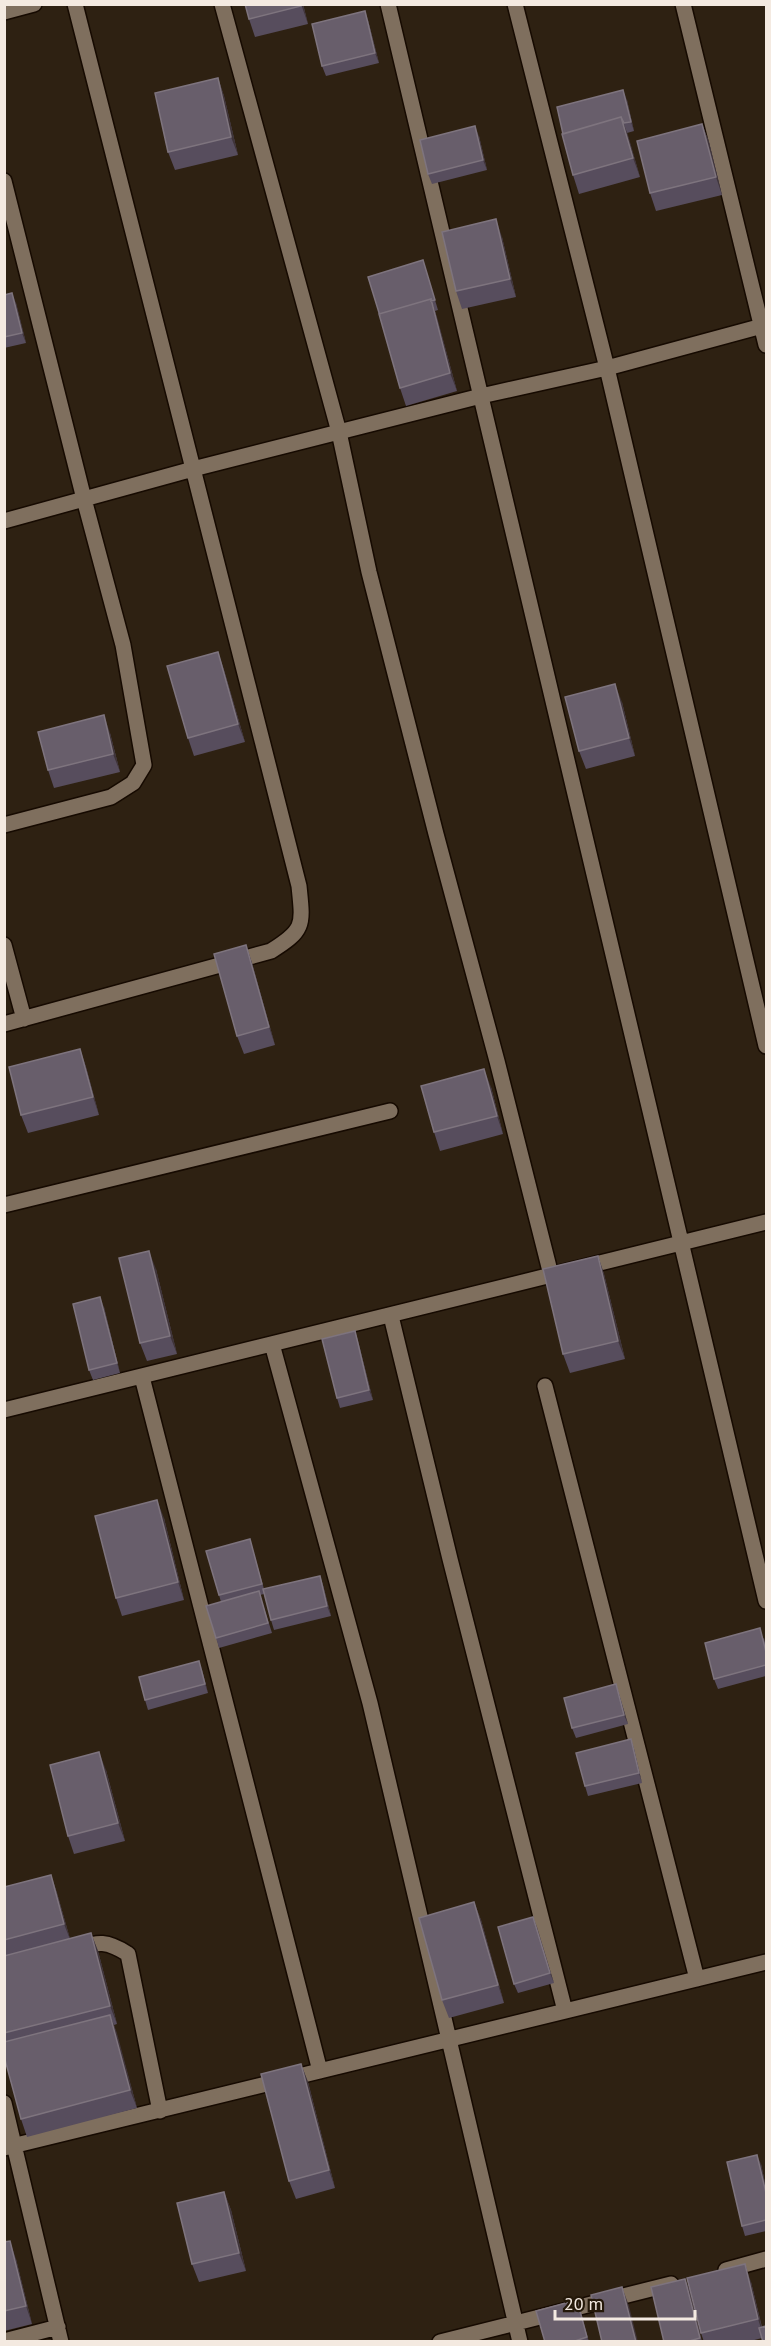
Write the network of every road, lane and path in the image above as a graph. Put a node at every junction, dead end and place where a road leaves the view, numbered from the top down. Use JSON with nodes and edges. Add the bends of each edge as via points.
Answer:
{"nodes":[{"id":1,"x":34,"y":4,"type":"edge"},
{"id":2,"x":75,"y":4,"type":"edge"},
{"id":3,"x":222,"y":4,"type":"edge"},
{"id":4,"x":388,"y":4,"type":"edge"},
{"id":5,"x":515,"y":4,"type":"edge"},
{"id":6,"x":683,"y":4,"type":"edge"},
{"id":7,"x":4,"y":12,"type":"edge"},
{"id":8,"x":4,"y":181,"type":"edge"},
{"id":9,"x":765,"y":325,"type":"edge"},
{"id":10,"x":766,"y":345,"type":"edge"},
{"id":11,"x":607,"y":368,"type":"junction"},
{"id":12,"x":481,"y":396,"type":"junction"},
{"id":13,"x":339,"y":432,"type":"junction"},
{"id":14,"x":193,"y":469,"type":"junction"},
{"id":15,"x":84,"y":499,"type":"junction"},
{"id":16,"x":4,"y":521,"type":"edge"},
{"id":17,"x":4,"y":825,"type":"edge"},
{"id":18,"x":4,"y":945,"type":"edge"},
{"id":19,"x":24,"y":1019,"type":"junction"},
{"id":20,"x":4,"y":1024,"type":"edge"},
{"id":21,"x":766,"y":1046,"type":"edge"},
{"id":22,"x":390,"y":1111,"type":"dead end"},
{"id":23,"x":4,"y":1205,"type":"edge"},
{"id":24,"x":766,"y":1222,"type":"edge"},
{"id":25,"x":683,"y":1243,"type":"junction"},
{"id":26,"x":551,"y":1275,"type":"junction"},
{"id":27,"x":391,"y":1316,"type":"junction"},
{"id":28,"x":272,"y":1344,"type":"junction"},
{"id":29,"x":142,"y":1377,"type":"junction"},
{"id":30,"x":545,"y":1386,"type":"dead end"},
{"id":31,"x":4,"y":1410,"type":"edge"},
{"id":32,"x":766,"y":1601,"type":"edge"},
{"id":33,"x":58,"y":1953,"type":"edge"},
{"id":34,"x":766,"y":1962,"type":"edge"},
{"id":35,"x":697,"y":1979,"type":"junction"},
{"id":36,"x":565,"y":2011,"type":"junction"},
{"id":37,"x":448,"y":2040,"type":"junction"},
{"id":38,"x":320,"y":2071,"type":"junction"},
{"id":39,"x":4,"y":2103,"type":"edge"},
{"id":40,"x":160,"y":2111,"type":"junction"},
{"id":41,"x":9,"y":2147,"type":"edge"},
{"id":42,"x":766,"y":2259,"type":"edge"},
{"id":43,"x":709,"y":2274,"type":"edge"},
{"id":44,"x":686,"y":2280,"type":"edge"},
{"id":45,"x":515,"y":2323,"type":"junction"},
{"id":46,"x":60,"y":2334,"type":"edge"},
{"id":47,"x":4,"y":2341,"type":"edge"},
{"id":48,"x":440,"y":2342,"type":"edge"},
{"id":49,"x":520,"y":2342,"type":"edge"}],
"edges":[{"from":1,"to":7,"type":"street"},
{"from":2,"to":14,"type":"street"},
{"from":3,"to":13,"type":"street"},
{"from":4,"to":12,"type":"street"},
{"from":5,"to":11,"type":"street"},
{"from":6,"to":9,"type":"street"},
{"from":8,"to":15,"type":"street"},
{"from":9,"to":10,"type":"street"},
{"from":9,"to":11,"type":"street"},
{"from":11,"to":12,"type":"street"},
{"from":11,"to":21,"type":"street"},
{"from":12,"to":13,"type":"street"},
{"from":12,"to":25,"type":"street"},
{"from":13,"to":14,"type":"street"},
{"from":13,"to":26,"type":"street","via":[[369,572]]},
{"from":14,"to":15,"type":"street"},
{"from":14,"to":19,"type":"street","via":[[299,886],[302,919],[292,938],[271,951]]},
{"from":15,"to":16,"type":"street"},
{"from":15,"to":17,"type":"street","via":[[123,645],[144,765],[133,783],[111,797]]},
{"from":18,"to":19,"type":"street"},
{"from":19,"to":20,"type":"street"},
{"from":22,"to":23,"type":"street"},
{"from":24,"to":25,"type":"street"},
{"from":25,"to":26,"type":"street"},
{"from":25,"to":32,"type":"street"},
{"from":26,"to":27,"type":"street"},
{"from":27,"to":28,"type":"street"},
{"from":27,"to":36,"type":"street"},
{"from":28,"to":29,"type":"street"},
{"from":28,"to":37,"type":"street","via":[[370,1703]]},
{"from":29,"to":31,"type":"street"},
{"from":29,"to":38,"type":"street"},
{"from":30,"to":35,"type":"street"},
{"from":33,"to":40,"type":"street","via":[[100,1942],[128,1954]]},
{"from":34,"to":35,"type":"street"},
{"from":35,"to":36,"type":"street"},
{"from":36,"to":37,"type":"street"},
{"from":37,"to":38,"type":"street"},
{"from":37,"to":45,"type":"street"},
{"from":38,"to":40,"type":"street"},
{"from":39,"to":41,"type":"street"},
{"from":40,"to":41,"type":"street"},
{"from":41,"to":46,"type":"street"},
{"from":42,"to":43,"type":"street"},
{"from":44,"to":45,"type":"street"},
{"from":45,"to":48,"type":"street"},
{"from":45,"to":49,"type":"street"},
{"from":46,"to":47,"type":"street"}]}
